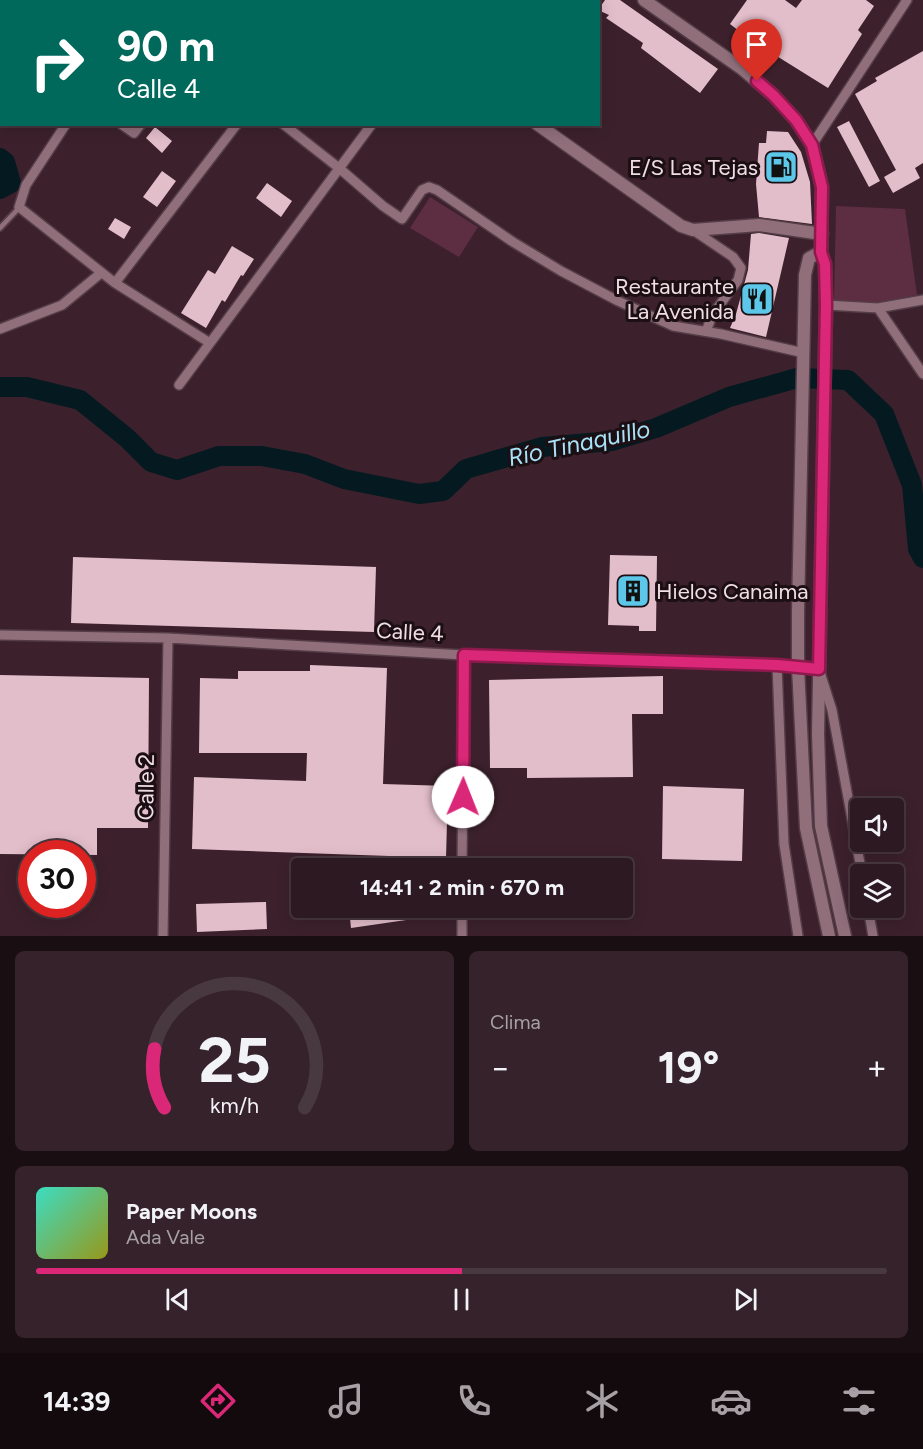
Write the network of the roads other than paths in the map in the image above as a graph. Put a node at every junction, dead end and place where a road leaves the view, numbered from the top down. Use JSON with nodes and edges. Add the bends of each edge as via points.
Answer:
{"nodes":[{"id":1,"x":644,"y":0,"type":"edge"},
{"id":2,"x":907,"y":0,"type":"edge"},
{"id":3,"x":65,"y":126,"type":"edge"},
{"id":4,"x":124,"y":126,"type":"edge"},
{"id":5,"x":139,"y":126,"type":"edge"},
{"id":6,"x":235,"y":126,"type":"edge"},
{"id":7,"x":286,"y":126,"type":"edge"},
{"id":8,"x":370,"y":126,"type":"edge"},
{"id":9,"x":540,"y":126,"type":"edge"},
{"id":10,"x":812,"y":145,"type":"junction"},
{"id":11,"x":339,"y":168,"type":"junction"},
{"id":12,"x":19,"y":207,"type":"junction"},
{"id":13,"x":0,"y":228,"type":"edge"},
{"id":14,"x":693,"y":230,"type":"junction"},
{"id":15,"x":822,"y":234,"type":"junction"},
{"id":16,"x":821,"y":252,"type":"junction"},
{"id":17,"x":101,"y":273,"type":"junction"},
{"id":18,"x":115,"y":283,"type":"junction"},
{"id":19,"x":923,"y":300,"type":"edge"},
{"id":20,"x":826,"y":305,"type":"junction"},
{"id":21,"x":878,"y":308,"type":"junction"},
{"id":22,"x":0,"y":329,"type":"edge"},
{"id":23,"x":706,"y":331,"type":"junction"},
{"id":24,"x":210,"y":343,"type":"junction"},
{"id":25,"x":804,"y":357,"type":"junction"},
{"id":26,"x":923,"y":374,"type":"edge"},
{"id":27,"x":179,"y":386,"type":"dead end"},
{"id":28,"x":0,"y":635,"type":"edge"},
{"id":29,"x":168,"y":638,"type":"junction"},
{"id":30,"x":464,"y":655,"type":"junction"},
{"id":31,"x":777,"y":665,"type":"junction"},
{"id":32,"x":798,"y":667,"type":"junction"},
{"id":33,"x":819,"y":669,"type":"junction"},
{"id":34,"x":462,"y":858,"type":"edge"},
{"id":35,"x":860,"y":864,"type":"edge"},
{"id":36,"x":462,"y":918,"type":"edge"},
{"id":37,"x":870,"y":918,"type":"edge"},
{"id":38,"x":163,"y":936,"type":"edge"},
{"id":39,"x":462,"y":936,"type":"edge"},
{"id":40,"x":798,"y":936,"type":"edge"},
{"id":41,"x":829,"y":936,"type":"edge"},
{"id":42,"x":845,"y":936,"type":"edge"},
{"id":43,"x":873,"y":936,"type":"edge"}],
"edges":[{"from":1,"to":10,"type":"street","via":[[765,88],[796,120]]},
{"from":2,"to":10,"type":"street"},
{"from":3,"to":12,"type":"street","via":[[26,185]]},
{"from":4,"to":5,"type":"street","via":[[134,133]]},
{"from":6,"to":18,"type":"street"},
{"from":7,"to":11,"type":"street"},
{"from":8,"to":11,"type":"street"},
{"from":9,"to":14,"type":"street","via":[[681,226]]},
{"from":10,"to":15,"type":"street","via":[[822,187]]},
{"from":11,"to":23,"type":"street","via":[[402,219],[429,186],[561,272],[673,326]]},
{"from":11,"to":24,"type":"street"},
{"from":12,"to":13,"type":"lane"},
{"from":12,"to":17,"type":"street"},
{"from":14,"to":15,"type":"street","via":[[759,225]]},
{"from":14,"to":23,"type":"street","via":[[741,268],[738,280],[713,314]]},
{"from":15,"to":16,"type":"street"},
{"from":16,"to":20,"type":"street"},
{"from":16,"to":25,"type":"street","via":[[810,258],[807,265]]},
{"from":17,"to":18,"type":"street"},
{"from":17,"to":22,"type":"street","via":[[62,305]]},
{"from":18,"to":24,"type":"street"},
{"from":19,"to":21,"type":"street"},
{"from":20,"to":21,"type":"street"},
{"from":20,"to":33,"type":"street"},
{"from":21,"to":26,"type":"street"},
{"from":23,"to":25,"type":"street"},
{"from":24,"to":27,"type":"street"},
{"from":25,"to":32,"type":"street"},
{"from":28,"to":29,"type":"street","name":"Calle 4"},
{"from":29,"to":30,"type":"street","name":"Calle 4"},
{"from":29,"to":38,"type":"street","name":"Calle 2"},
{"from":30,"to":31,"type":"street","name":"Calle 4"},
{"from":30,"to":34,"type":"street"},
{"from":31,"to":32,"type":"street","name":"Calle 4"},
{"from":31,"to":40,"type":"street","via":[[784,844]]},
{"from":32,"to":33,"type":"street","name":"Calle 4"},
{"from":32,"to":41,"type":"street","via":[[806,828]]},
{"from":33,"to":35,"type":"street","via":[[837,733]]},
{"from":33,"to":42,"type":"street","via":[[821,826]]},
{"from":36,"to":39,"type":"street"},
{"from":37,"to":43,"type":"street"}]}
